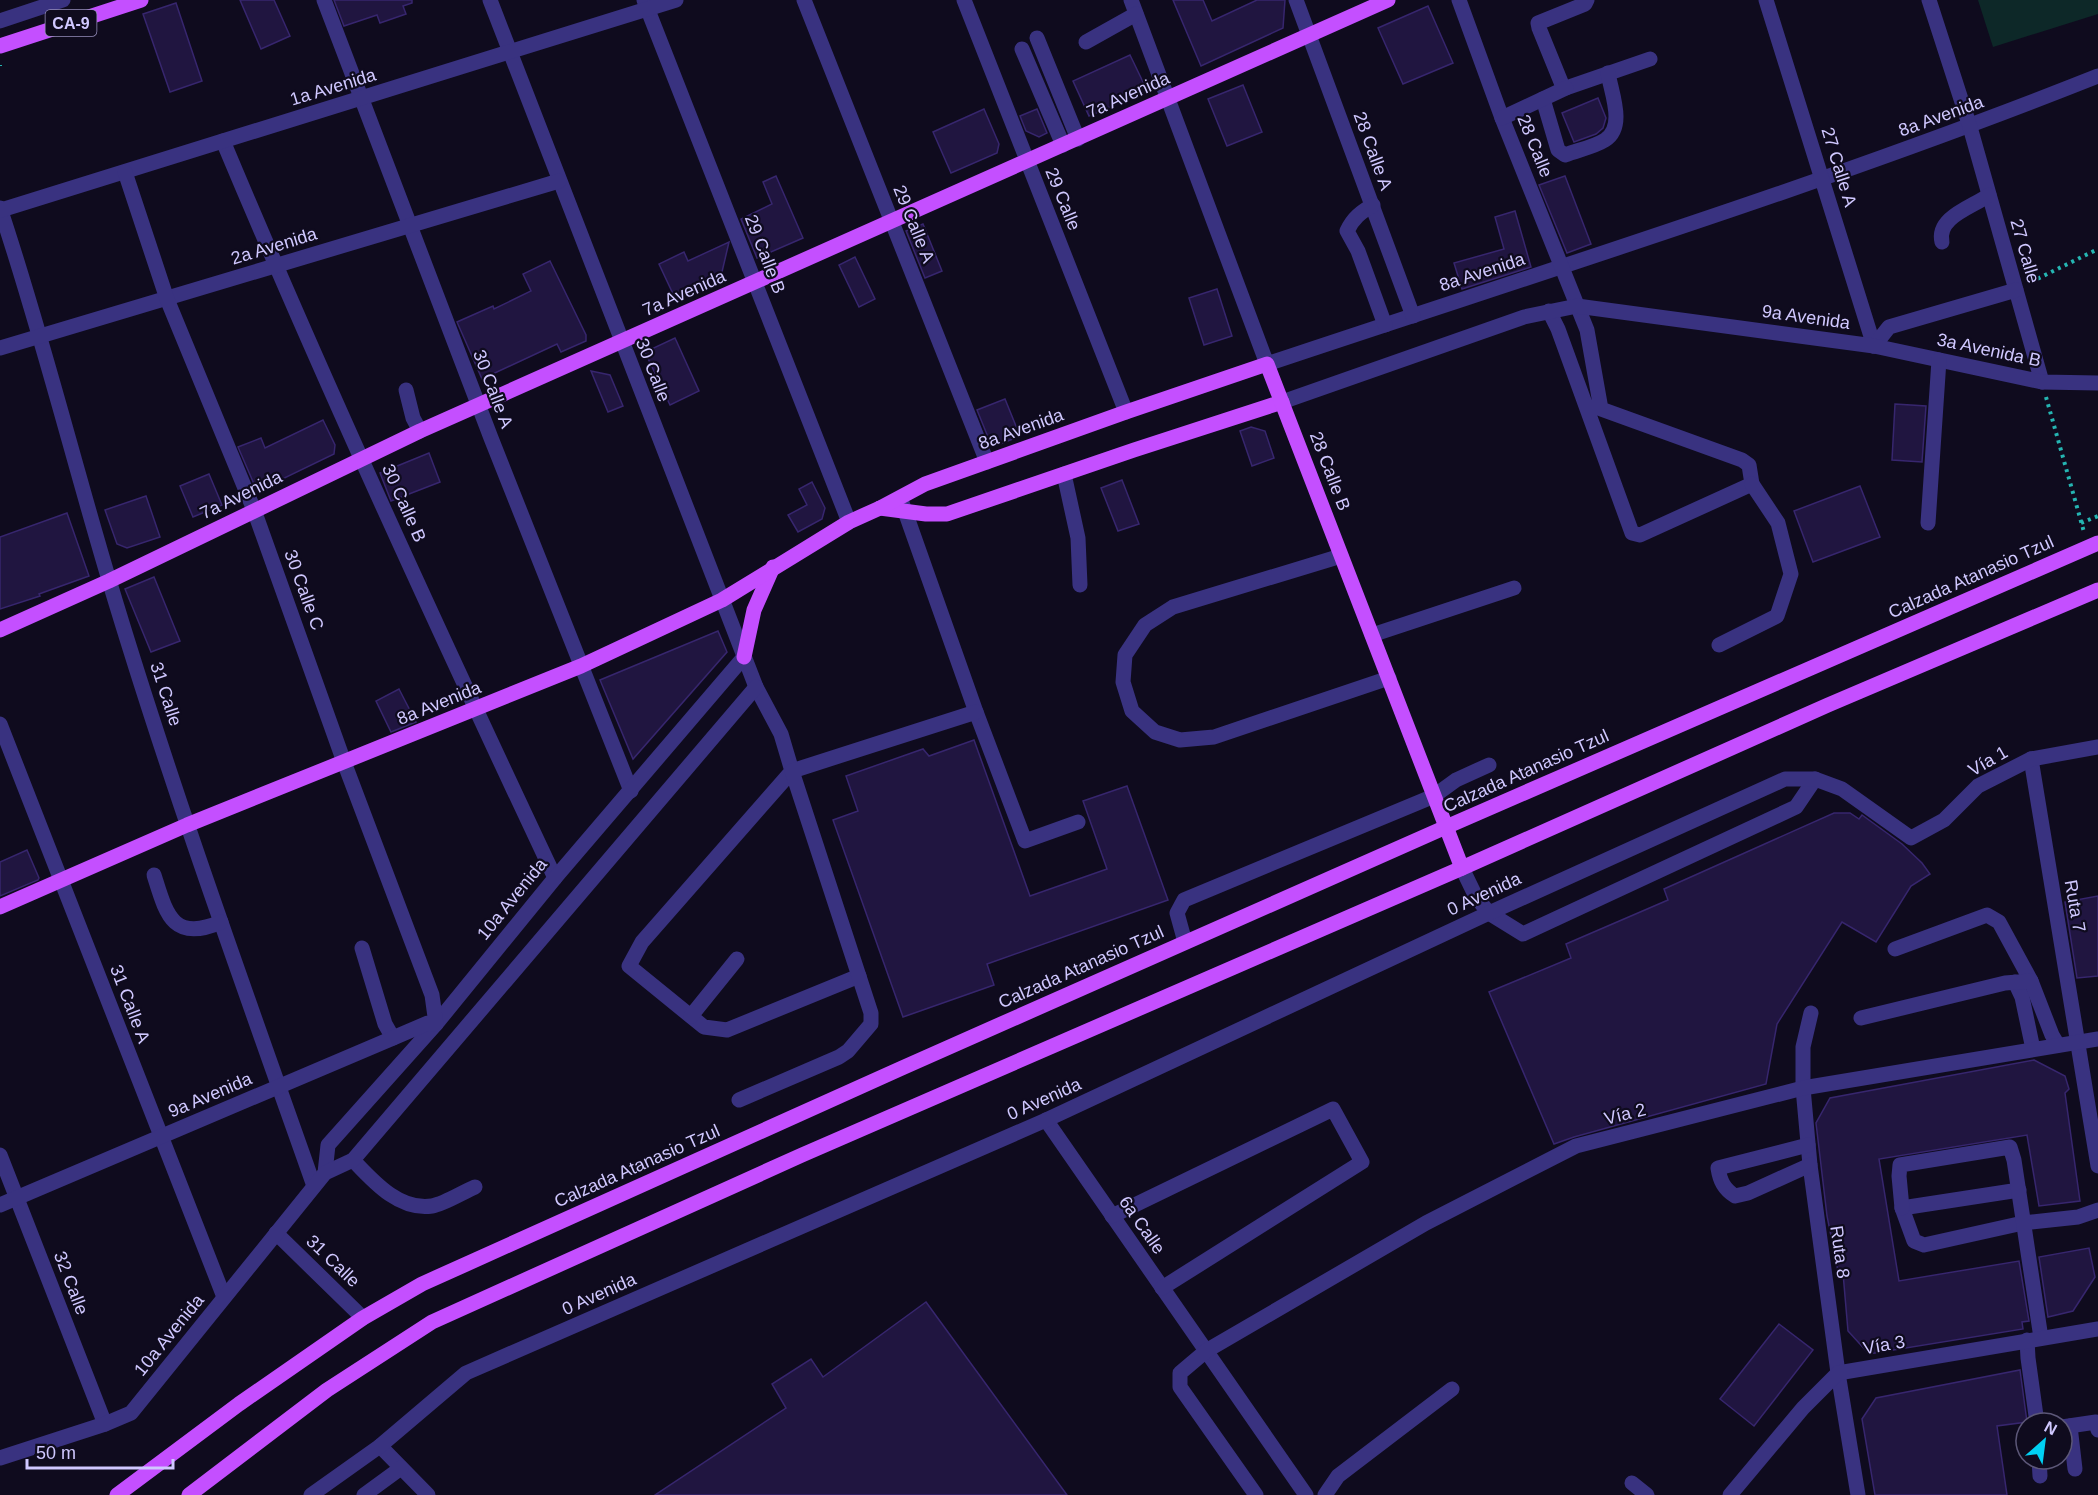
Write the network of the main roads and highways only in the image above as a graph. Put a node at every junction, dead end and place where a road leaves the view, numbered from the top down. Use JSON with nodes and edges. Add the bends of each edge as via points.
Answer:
{"nodes":[{"id":1,"x":141,"y":0,"type":"edge"},
{"id":2,"x":1388,"y":0,"type":"edge"},
{"id":3,"x":0,"y":46,"type":"edge"},
{"id":4,"x":1268,"y":364,"type":"joint"},
{"id":5,"x":1282,"y":402,"type":"junction"},
{"id":6,"x":902,"y":505,"type":"junction"},
{"id":7,"x":2098,"y":543,"type":"edge"},
{"id":8,"x":773,"y":567,"type":"junction"},
{"id":9,"x":2098,"y":591,"type":"edge"},
{"id":10,"x":0,"y":630,"type":"edge"},
{"id":11,"x":744,"y":657,"type":"road end"},
{"id":12,"x":1446,"y":827,"type":"junction"},
{"id":13,"x":1462,"y":868,"type":"junction"},
{"id":14,"x":0,"y":907,"type":"edge"},
{"id":15,"x":117,"y":1495,"type":"edge"},
{"id":16,"x":189,"y":1495,"type":"edge"}],
"edges":[{"from":1,"to":3,"type":"main road","number":"CA-9"},
{"from":2,"to":10,"type":"main road","name":"7a Avenida","via":[[420,431]]},
{"from":4,"to":5,"type":"main road","name":"28 Calle B"},
{"from":4,"to":6,"type":"main road","name":"8a Avenida","via":[[925,484]]},
{"from":5,"to":6,"type":"main road","name":"8a Avenida","via":[[947,514]]},
{"from":5,"to":12,"type":"main road","name":"28 Calle B"},
{"from":6,"to":8,"type":"main road","name":"8a Avenida","via":[[879,508],[849,522]]},
{"from":7,"to":12,"type":"main road","name":"Calzada Atanasio Tzul"},
{"from":8,"to":11,"type":"main road","via":[[754,610]]},
{"from":8,"to":14,"type":"main road","name":"8a Avenida","via":[[722,600],[581,666],[187,825]]},
{"from":9,"to":13,"type":"main road","via":[[1828,705]]},
{"from":12,"to":13,"type":"main road","name":"28 Calle B"},
{"from":12,"to":15,"type":"main road","name":"Calzada Atanasio Tzul","via":[[422,1284],[363,1318]]},
{"from":13,"to":16,"type":"main road","via":[[802,1155],[432,1322],[327,1390]]}]}
